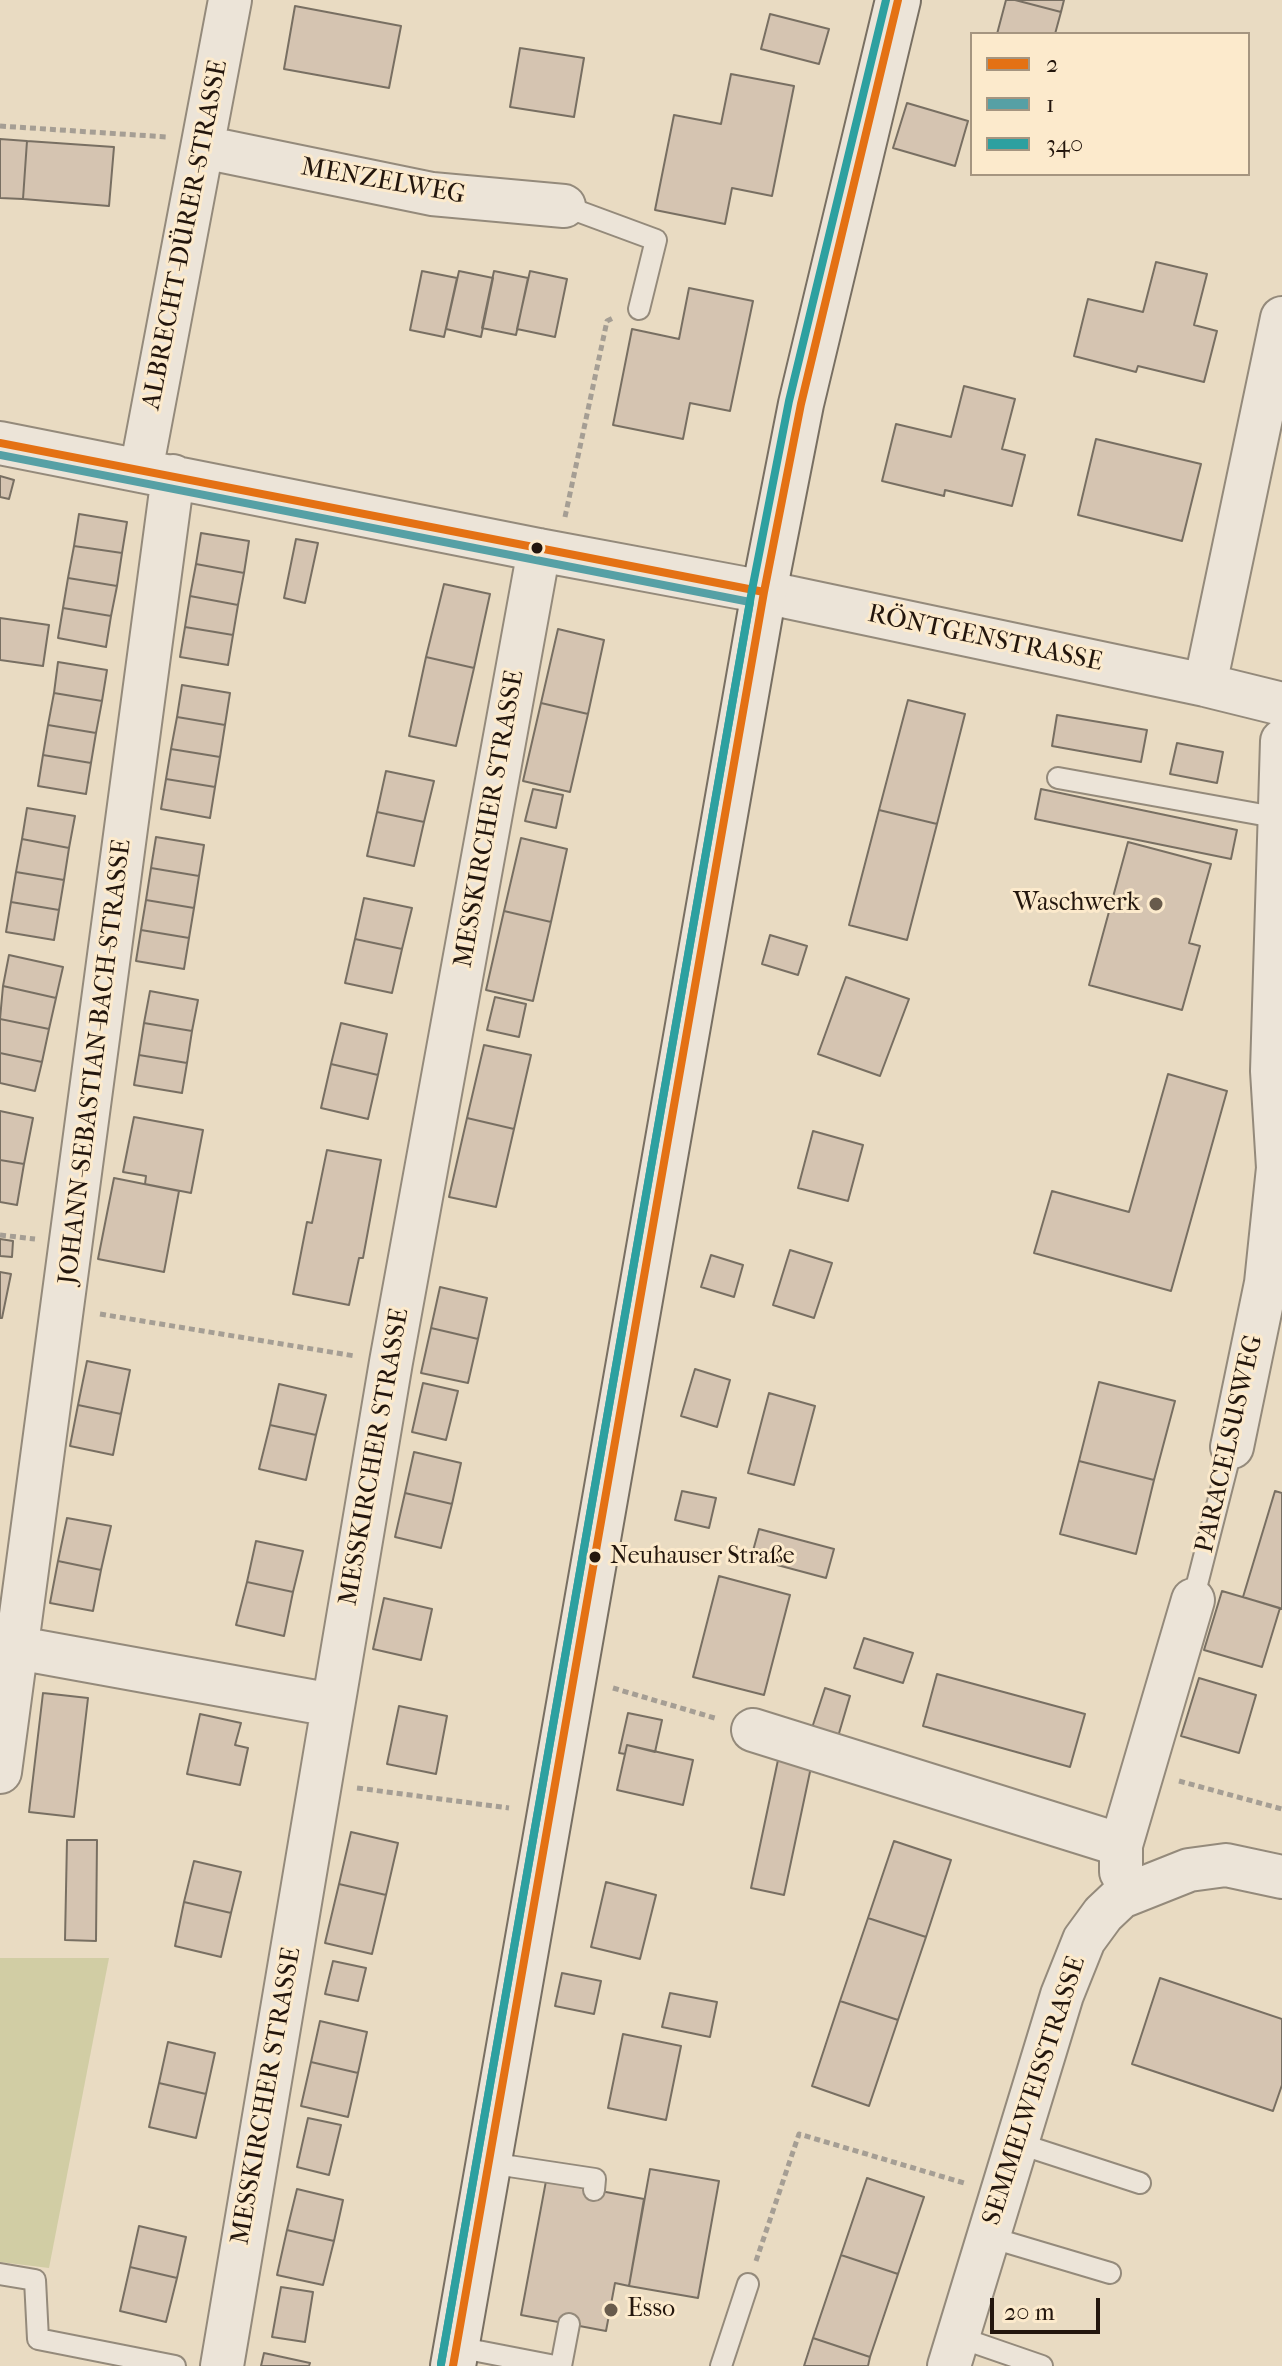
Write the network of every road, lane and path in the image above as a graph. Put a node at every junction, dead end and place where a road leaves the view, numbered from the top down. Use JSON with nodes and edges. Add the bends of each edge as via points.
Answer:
{"nodes":[{"id":1,"x":230,"y":0,"type":"edge"},
{"id":2,"x":898,"y":0,"type":"edge"},
{"id":3,"x":0,"y":126,"type":"edge"},
{"id":4,"x":203,"y":144,"type":"junction"},
{"id":5,"x":564,"y":206,"type":"joint"},
{"id":6,"x":639,"y":309,"type":"joint"},
{"id":7,"x":1282,"y":318,"type":"edge"},
{"id":8,"x":0,"y":443,"type":"edge"},
{"id":9,"x":157,"y":473,"type":"junction"},
{"id":10,"x":548,"y":552,"type":"junction"},
{"id":11,"x":764,"y":592,"type":"junction"},
{"id":12,"x":1205,"y":685,"type":"junction"},
{"id":13,"x":1282,"y":704,"type":"edge"},
{"id":14,"x":1282,"y":741,"type":"edge"},
{"id":15,"x":1058,"y":778,"type":"dead end"},
{"id":16,"x":1280,"y":818,"type":"junction"},
{"id":17,"x":1277,"y":1072,"type":"edge"},
{"id":18,"x":1280,"y":1169,"type":"edge"},
{"id":19,"x":64,"y":1308,"type":"junction"},
{"id":20,"x":391,"y":1362,"type":"junction"},
{"id":21,"x":1232,"y":1447,"type":"joint"},
{"id":22,"x":1193,"y":1600,"type":"joint"},
{"id":23,"x":18,"y":1648,"type":"junction"},
{"id":24,"x":574,"y":1676,"type":"junction"},
{"id":25,"x":332,"y":1705,"type":"junction"},
{"id":26,"x":753,"y":1730,"type":"joint"},
{"id":27,"x":0,"y":1772,"type":"edge"},
{"id":28,"x":1142,"y":1772,"type":"junction"},
{"id":29,"x":319,"y":1783,"type":"junction"},
{"id":30,"x":1282,"y":1809,"type":"edge"},
{"id":31,"x":550,"y":1814,"type":"junction"},
{"id":32,"x":1121,"y":1845,"type":"junction"},
{"id":33,"x":1282,"y":1877,"type":"edge"},
{"id":34,"x":1121,"y":1897,"type":"junction"},
{"id":35,"x":1017,"y":2143,"type":"junction"},
{"id":36,"x":489,"y":2163,"type":"junction"},
{"id":37,"x":1140,"y":2183,"type":"dead end"},
{"id":38,"x":594,"y":2190,"type":"dead end"},
{"id":39,"x":1001,"y":2194,"type":"junction"},
{"id":40,"x":989,"y":2237,"type":"junction"},
{"id":41,"x":1110,"y":2273,"type":"dead end"},
{"id":42,"x":0,"y":2274,"type":"edge"},
{"id":43,"x":748,"y":2284,"type":"joint"},
{"id":44,"x":569,"y":2324,"type":"dead end"},
{"id":45,"x":954,"y":2352,"type":"edge"},
{"id":46,"x":455,"y":2356,"type":"edge"},
{"id":47,"x":175,"y":2366,"type":"edge"},
{"id":48,"x":222,"y":2366,"type":"edge"},
{"id":49,"x":555,"y":2366,"type":"edge"},
{"id":50,"x":561,"y":2366,"type":"edge"},
{"id":51,"x":721,"y":2366,"type":"edge"},
{"id":52,"x":1042,"y":2366,"type":"edge"}],
"edges":[{"from":1,"to":4,"type":"street","name":"ALBRECHT-DÜRER-STRASSE"},
{"from":2,"to":11,"type":"street","via":[[801,404]]},
{"from":3,"to":4,"type":"path"},
{"from":4,"to":5,"type":"street","name":"MENZELWEG","via":[[432,194]]},
{"from":4,"to":9,"type":"street","name":"ALBRECHT-DÜRER-STRASSE"},
{"from":5,"to":6,"type":"lane","via":[[656,240]]},
{"from":6,"to":10,"type":"path","via":[[607,321]]},
{"from":7,"to":12,"type":"street"},
{"from":8,"to":9,"type":"street","name":"RÖNTGENSTRASSE"},
{"from":9,"to":10,"type":"street","name":"RÖNTGENSTRASSE"},
{"from":9,"to":19,"type":"street","name":"JOHANN-SEBASTIAN-BACH-STRASSE"},
{"from":10,"to":11,"type":"street","name":"RÖNTGENSTRASSE"},
{"from":10,"to":20,"type":"street","name":"MESSKIRCHER STRASSE"},
{"from":11,"to":12,"type":"street","name":"RÖNTGENSTRASSE"},
{"from":11,"to":24,"type":"street"},
{"from":12,"to":13,"type":"street","name":"RÖNTGENSTRASSE"},
{"from":14,"to":16,"type":"street","name":"PARACELSUSWEG"},
{"from":15,"to":16,"type":"lane"},
{"from":16,"to":17,"type":"street","name":"PARACELSUSWEG"},
{"from":17,"to":18,"type":"street","name":"PARACELSUSWEG"},
{"from":18,"to":21,"type":"street","name":"PARACELSUSWEG","via":[[1266,1283]]},
{"from":19,"to":20,"type":"path"},
{"from":19,"to":23,"type":"street","name":"JOHANN-SEBASTIAN-BACH-STRASSE"},
{"from":20,"to":25,"type":"street","name":"MESSKIRCHER STRASSE"},
{"from":21,"to":22,"type":"lane","name":"PARACELSUSWEG"},
{"from":22,"to":28,"type":"street","name":"PARACELSUSWEG"},
{"from":23,"to":25,"type":"street"},
{"from":23,"to":27,"type":"street","name":"JOHANN-SEBASTIAN-BACH-STRASSE"},
{"from":24,"to":26,"type":"path"},
{"from":24,"to":31,"type":"street"},
{"from":25,"to":29,"type":"street","name":"MESSKIRCHER STRASSE"},
{"from":26,"to":32,"type":"street"},
{"from":28,"to":30,"type":"path"},
{"from":28,"to":32,"type":"street","name":"PARACELSUSWEG"},
{"from":29,"to":31,"type":"path"},
{"from":29,"to":48,"type":"street","name":"MESSKIRCHER STRASSE"},
{"from":31,"to":36,"type":"street"},
{"from":32,"to":34,"type":"street","name":"PARACELSUSWEG"},
{"from":33,"to":34,"type":"street","name":"SEMMELWEISSTRASSE","via":[[1226,1865],[1189,1870]]},
{"from":34,"to":35,"type":"street","name":"SEMMELWEISSTRASSE","via":[[1084,1940]]},
{"from":35,"to":37,"type":"lane"},
{"from":35,"to":39,"type":"street","name":"SEMMELWEISSTRASSE"},
{"from":36,"to":38,"type":"lane","via":[[595,2179]]},
{"from":36,"to":46,"type":"street"},
{"from":39,"to":40,"type":"street","name":"SEMMELWEISSTRASSE"},
{"from":39,"to":43,"type":"path","via":[[799,2134]]},
{"from":40,"to":41,"type":"lane"},
{"from":40,"to":45,"type":"street","name":"SEMMELWEISSTRASSE"},
{"from":42,"to":47,"type":"lane","via":[[35,2280],[38,2339]]},
{"from":43,"to":51,"type":"lane"},
{"from":44,"to":50,"type":"lane"},
{"from":45,"to":52,"type":"lane"},
{"from":46,"to":49,"type":"lane"}]}
